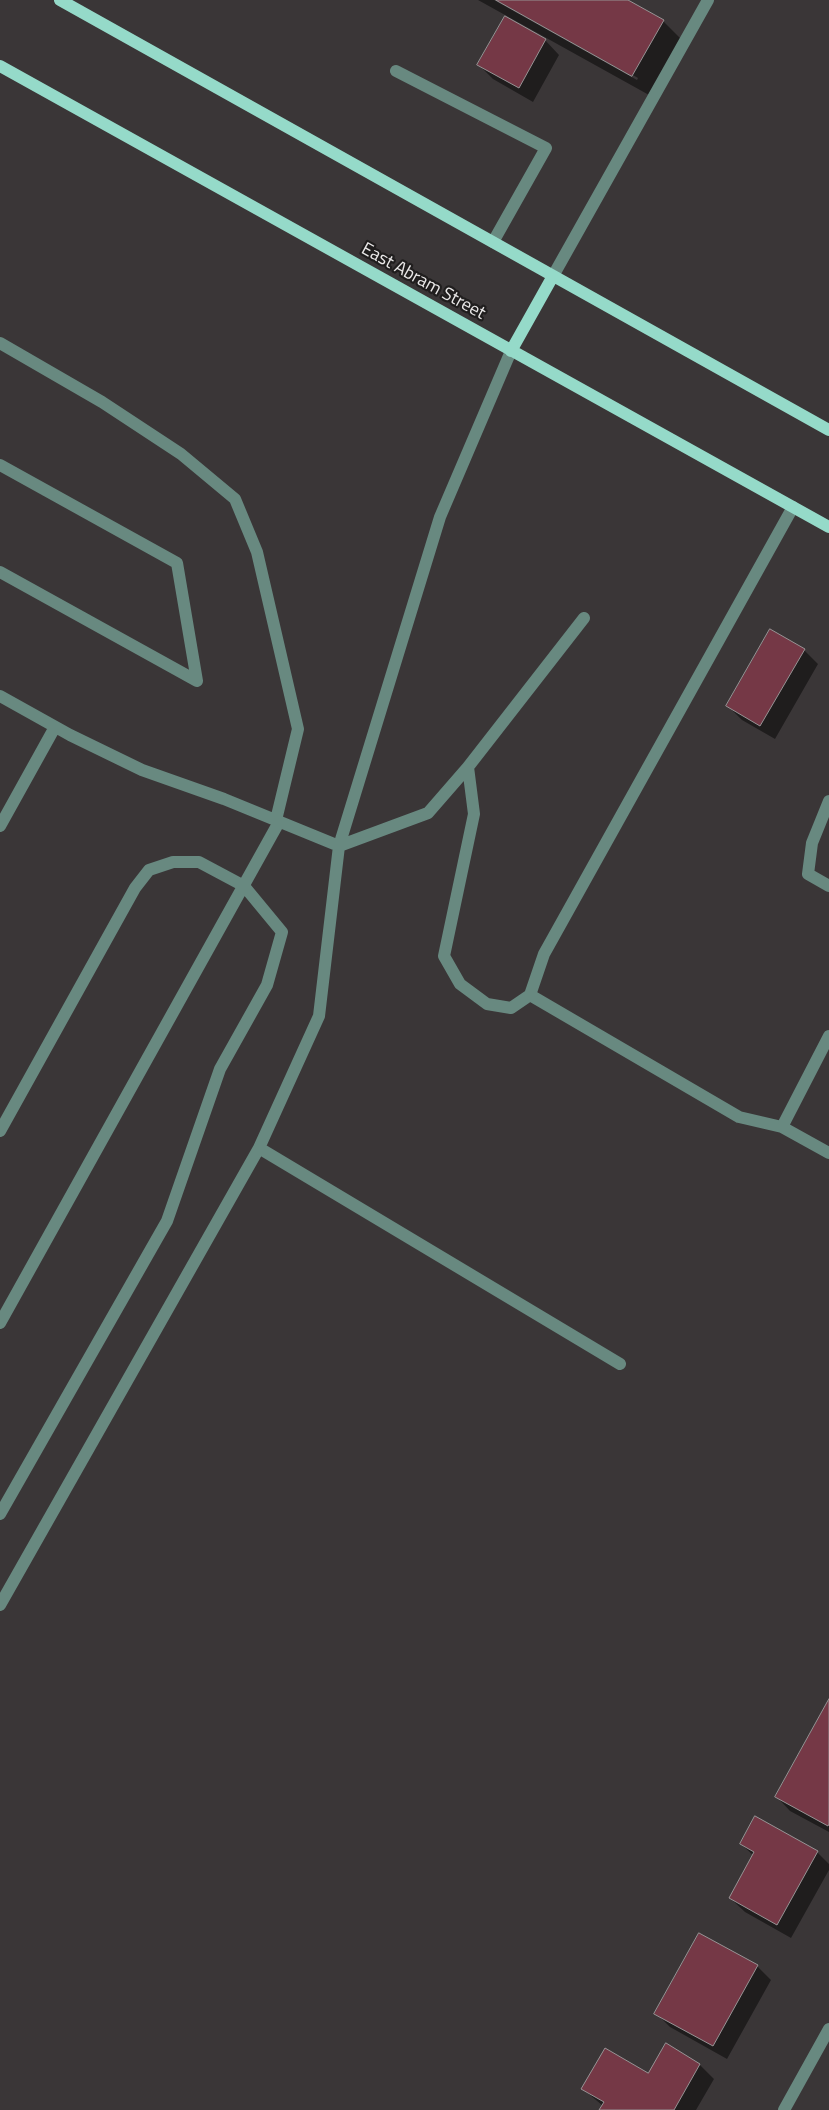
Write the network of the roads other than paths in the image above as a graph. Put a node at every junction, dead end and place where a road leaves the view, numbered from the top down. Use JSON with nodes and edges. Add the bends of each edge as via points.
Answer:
{"nodes":[{"id":1,"x":708,"y":0,"type":"edge"},
{"id":2,"x":68,"y":2,"type":"edge"},
{"id":3,"x":0,"y":66,"type":"edge"},
{"id":4,"x":396,"y":72,"type":"dead end"},
{"id":5,"x":493,"y":242,"type":"junction"},
{"id":6,"x":553,"y":276,"type":"junction"},
{"id":7,"x":0,"y":343,"type":"edge"},
{"id":8,"x":511,"y":351,"type":"junction"},
{"id":9,"x":829,"y":430,"type":"edge"},
{"id":10,"x":0,"y":466,"type":"edge"},
{"id":11,"x":793,"y":507,"type":"junction"},
{"id":12,"x":829,"y":527,"type":"edge"},
{"id":13,"x":0,"y":572,"type":"edge"},
{"id":14,"x":584,"y":618,"type":"dead end"},
{"id":15,"x":0,"y":696,"type":"edge"},
{"id":16,"x":55,"y":727,"type":"junction"},
{"id":17,"x":468,"y":767,"type":"junction"},
{"id":18,"x":829,"y":801,"type":"edge"},
{"id":19,"x":278,"y":821,"type":"junction"},
{"id":20,"x":0,"y":826,"type":"edge"},
{"id":21,"x":339,"y":846,"type":"junction"},
{"id":22,"x":244,"y":886,"type":"junction"},
{"id":23,"x":829,"y":886,"type":"edge"},
{"id":24,"x":530,"y":996,"type":"junction"},
{"id":25,"x":829,"y":1036,"type":"edge"},
{"id":26,"x":782,"y":1127,"type":"junction"},
{"id":27,"x":0,"y":1131,"type":"edge"},
{"id":28,"x":259,"y":1148,"type":"junction"},
{"id":29,"x":829,"y":1153,"type":"edge"},
{"id":30,"x":0,"y":1323,"type":"edge"},
{"id":31,"x":620,"y":1364,"type":"dead end"},
{"id":32,"x":0,"y":1514,"type":"edge"},
{"id":33,"x":0,"y":1605,"type":"edge"},
{"id":34,"x":828,"y":2035,"type":"edge"},
{"id":35,"x":784,"y":2110,"type":"edge"}],
"edges":[{"from":1,"to":6,"type":"street"},
{"from":2,"to":5,"type":"main road"},
{"from":3,"to":8,"type":"main road","name":"East Abram Street"},
{"from":4,"to":5,"type":"street","via":[[546,148]]},
{"from":5,"to":6,"type":"main road"},
{"from":6,"to":8,"type":"main road"},
{"from":6,"to":9,"type":"main road"},
{"from":7,"to":19,"type":"street","via":[[102,402],[181,454],[234,499],[257,552],[298,729]]},
{"from":8,"to":11,"type":"main road","name":"East Abram Street"},
{"from":8,"to":21,"type":"street","via":[[440,517]]},
{"from":10,"to":13,"type":"street","via":[[177,563],[197,681]]},
{"from":11,"to":12,"type":"main road","name":"East Abram Street"},
{"from":11,"to":24,"type":"street","via":[[544,954]]},
{"from":14,"to":17,"type":"street"},
{"from":15,"to":16,"type":"street"},
{"from":16,"to":19,"type":"street","via":[[142,770]]},
{"from":16,"to":20,"type":"street"},
{"from":17,"to":21,"type":"street","via":[[428,813]]},
{"from":17,"to":24,"type":"street","via":[[474,814],[444,956],[460,984],[488,1004],[511,1008]]},
{"from":18,"to":23,"type":"street","via":[[812,843],[808,874]]},
{"from":19,"to":21,"type":"street"},
{"from":19,"to":22,"type":"street"},
{"from":21,"to":28,"type":"street","via":[[319,1016]]},
{"from":22,"to":27,"type":"street","via":[[199,862],[173,862],[149,870],[135,888]]},
{"from":22,"to":30,"type":"street"},
{"from":22,"to":32,"type":"street","via":[[282,932],[267,985],[220,1069],[167,1221]]},
{"from":24,"to":26,"type":"street","via":[[739,1117]]},
{"from":25,"to":26,"type":"street"},
{"from":26,"to":29,"type":"street"},
{"from":28,"to":31,"type":"street"},
{"from":28,"to":33,"type":"street"},
{"from":34,"to":35,"type":"street"}]}
